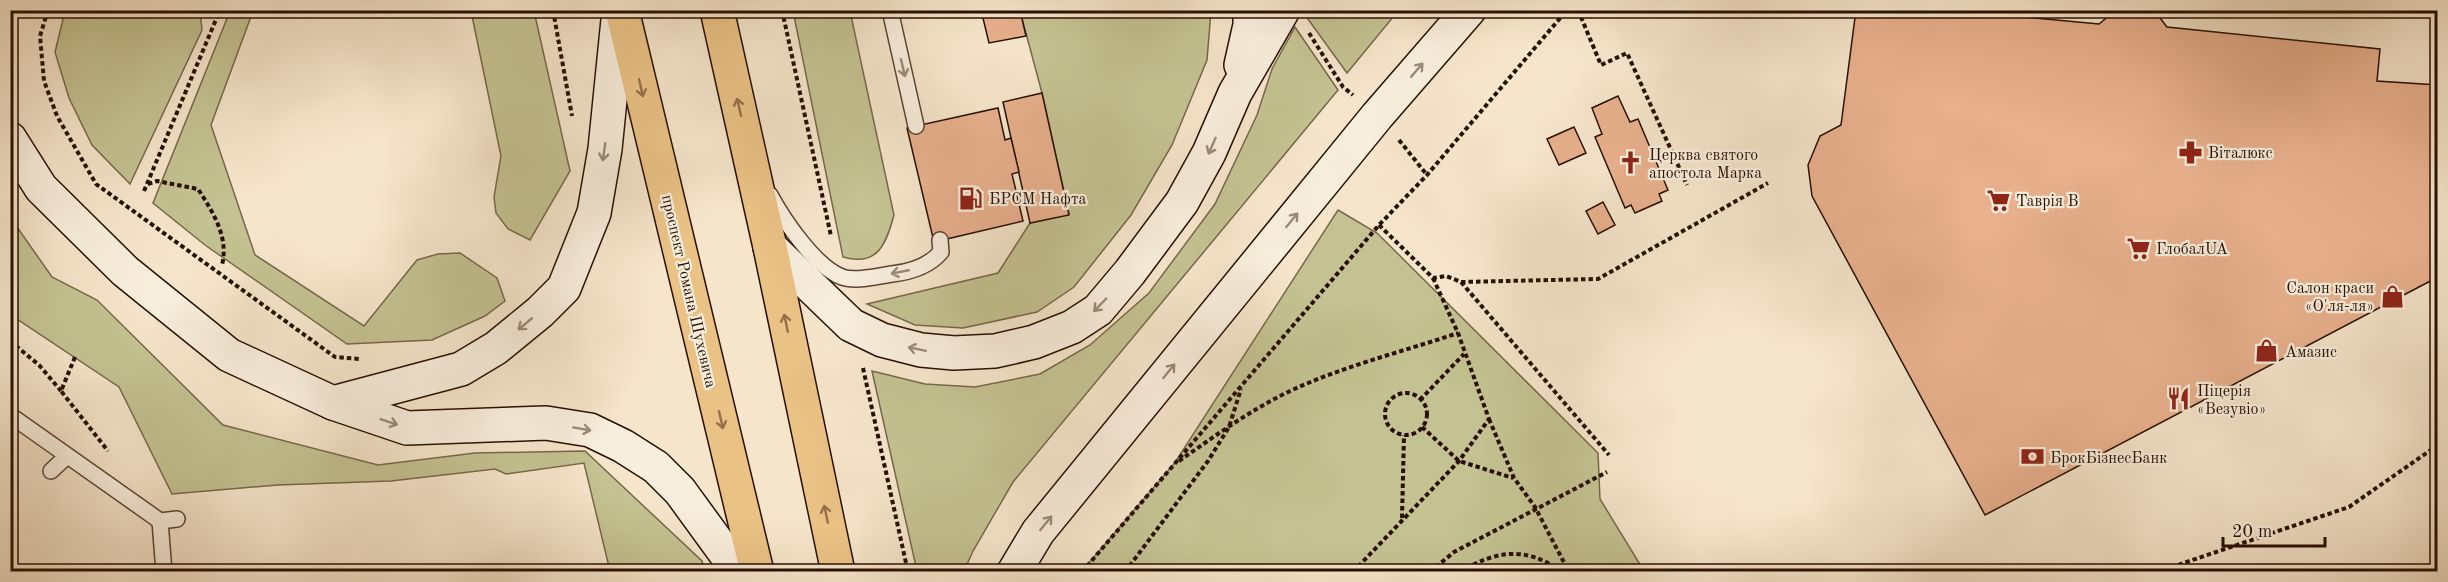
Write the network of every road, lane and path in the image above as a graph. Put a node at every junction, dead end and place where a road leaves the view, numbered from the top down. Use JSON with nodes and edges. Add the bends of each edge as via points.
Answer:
{"nodes":[{"id":1,"x":48,"y":10,"type":"edge"},
{"id":2,"x":220,"y":10,"type":"edge"},
{"id":3,"x":553,"y":10,"type":"edge"},
{"id":4,"x":621,"y":10,"type":"edge"},
{"id":5,"x":717,"y":10,"type":"edge"},
{"id":6,"x":731,"y":10,"type":"edge"},
{"id":7,"x":890,"y":10,"type":"edge"},
{"id":8,"x":1250,"y":10,"type":"edge"},
{"id":9,"x":1283,"y":10,"type":"edge"},
{"id":10,"x":1469,"y":10,"type":"edge"},
{"id":11,"x":1568,"y":10,"type":"edge"},
{"id":12,"x":1578,"y":10,"type":"edge"},
{"id":13,"x":724,"y":44,"type":"junction"},
{"id":14,"x":1235,"y":93,"type":"junction"},
{"id":15,"x":574,"y":126,"type":"dead end"},
{"id":16,"x":916,"y":126,"type":"dead end"},
{"id":17,"x":10,"y":139,"type":"edge"},
{"id":18,"x":751,"y":158,"type":"junction"},
{"id":19,"x":1768,"y":183,"type":"dead end"},
{"id":20,"x":147,"y":185,"type":"junction"},
{"id":21,"x":1687,"y":185,"type":"dead end"},
{"id":22,"x":144,"y":191,"type":"dead end"},
{"id":23,"x":1379,"y":225,"type":"junction"},
{"id":24,"x":940,"y":240,"type":"dead end"},
{"id":25,"x":770,"y":246,"type":"junction"},
{"id":26,"x":222,"y":265,"type":"dead end"},
{"id":27,"x":1432,"y":278,"type":"junction"},
{"id":28,"x":1461,"y":282,"type":"junction"},
{"id":29,"x":1458,"y":333,"type":"junction"},
{"id":30,"x":10,"y":341,"type":"edge"},
{"id":31,"x":1464,"y":354,"type":"junction"},
{"id":32,"x":368,"y":359,"type":"dead end"},
{"id":33,"x":1242,"y":385,"type":"junction"},
{"id":34,"x":61,"y":391,"type":"dead end"},
{"id":35,"x":1420,"y":400,"type":"junction"},
{"id":36,"x":333,"y":404,"type":"junction"},
{"id":37,"x":10,"y":415,"type":"edge"},
{"id":38,"x":1489,"y":419,"type":"junction"},
{"id":39,"x":1229,"y":427,"type":"junction"},
{"id":40,"x":1422,"y":427,"type":"junction"},
{"id":41,"x":1404,"y":435,"type":"junction"},
{"id":42,"x":2438,"y":445,"type":"edge"},
{"id":43,"x":1610,"y":455,"type":"dead end"},
{"id":44,"x":67,"y":456,"type":"junction"},
{"id":45,"x":1459,"y":461,"type":"junction"},
{"id":46,"x":1174,"y":464,"type":"junction"},
{"id":47,"x":51,"y":471,"type":"dead end"},
{"id":48,"x":1607,"y":472,"type":"dead end"},
{"id":49,"x":1514,"y":478,"type":"junction"},
{"id":50,"x":1535,"y":507,"type":"junction"},
{"id":51,"x":1402,"y":518,"type":"junction"},
{"id":52,"x":177,"y":519,"type":"dead end"},
{"id":53,"x":160,"y":521,"type":"junction"},
{"id":54,"x":164,"y":572,"type":"edge"},
{"id":55,"x":739,"y":572,"type":"edge"},
{"id":56,"x":757,"y":572,"type":"edge"},
{"id":57,"x":838,"y":572,"type":"edge"},
{"id":58,"x":1014,"y":572,"type":"edge"},
{"id":59,"x":1082,"y":572,"type":"edge"},
{"id":60,"x":1125,"y":572,"type":"edge"},
{"id":61,"x":1353,"y":572,"type":"edge"},
{"id":62,"x":1430,"y":572,"type":"edge"},
{"id":63,"x":1460,"y":572,"type":"edge"},
{"id":64,"x":1560,"y":572,"type":"edge"},
{"id":65,"x":1569,"y":572,"type":"edge"},
{"id":66,"x":2157,"y":572,"type":"edge"}],
"edges":[{"from":1,"to":32,"type":"path","via":[[40,36],[44,81],[57,116],[96,184],[335,357]]},
{"from":2,"to":20,"type":"path"},
{"from":3,"to":15,"type":"path"},
{"from":4,"to":36,"type":"street","one_way":true,"via":[[594,213],[564,288],[496,348],[461,369]]},
{"from":4,"to":56,"type":"main road","name":"проспект Романа Шухевича","one_way":true},
{"from":5,"to":13,"type":"main road"},
{"from":6,"to":13,"type":"lane"},
{"from":7,"to":16,"type":"lane","one_way":true},
{"from":8,"to":14,"type":"street"},
{"from":9,"to":14,"type":"street"},
{"from":58,"to":10,"type":"street","one_way":true,"via":[[1038,532],[1377,116]]},
{"from":11,"to":23,"type":"path"},
{"from":12,"to":21,"type":"path","via":[[1601,66],[1627,53]]},
{"from":18,"to":13,"type":"main road","one_way":true},
{"from":14,"to":25,"type":"street","one_way":true,"via":[[1182,202],[1130,272],[1098,310],[1072,327],[1034,342],[995,351],[954,353],[882,340],[851,325]]},
{"from":17,"to":36,"type":"street","via":[[41,188],[125,271],[229,355]]},
{"from":24,"to":18,"type":"lane","one_way":true,"via":[[941,252],[920,267],[895,274],[840,277],[813,256],[780,214]]},
{"from":18,"to":25,"type":"main road"},
{"from":19,"to":28,"type":"path","via":[[1598,279]]},
{"from":20,"to":22,"type":"path"},
{"from":20,"to":26,"type":"path","via":[[157,181],[198,189],[218,219]]},
{"from":23,"to":27,"type":"path"},
{"from":23,"to":33,"type":"path"},
{"from":57,"to":25,"type":"main road","one_way":true},
{"from":27,"to":28,"type":"path","via":[[1446,276]]},
{"from":27,"to":29,"type":"path"},
{"from":28,"to":43,"type":"path"},
{"from":29,"to":31,"type":"path"},
{"from":29,"to":39,"type":"path","via":[[1312,382]]},
{"from":30,"to":34,"type":"path","via":[[39,365]]},
{"from":31,"to":35,"type":"path"},
{"from":31,"to":38,"type":"path"},
{"from":33,"to":39,"type":"path"},
{"from":33,"to":46,"type":"path"},
{"from":35,"to":40,"type":"path","via":[[1426,410]]},
{"from":35,"to":41,"type":"path","via":[[1400,394],[1386,409],[1387,423],[1397,434]]},
{"from":36,"to":55,"type":"street","one_way":true,"via":[[407,428],[546,423],[590,430],[656,467],[680,491]]},
{"from":37,"to":44,"type":"lane"},
{"from":38,"to":45,"type":"path"},
{"from":38,"to":49,"type":"path"},
{"from":39,"to":46,"type":"path"},
{"from":39,"to":60,"type":"path"},
{"from":40,"to":41,"type":"path"},
{"from":40,"to":45,"type":"path"},
{"from":41,"to":51,"type":"path"},
{"from":42,"to":66,"type":"path","via":[[2349,507]]},
{"from":44,"to":47,"type":"lane"},
{"from":44,"to":53,"type":"lane"},
{"from":45,"to":49,"type":"path"},
{"from":45,"to":51,"type":"path"},
{"from":46,"to":59,"type":"path"},
{"from":48,"to":50,"type":"path"},
{"from":49,"to":50,"type":"path"},
{"from":50,"to":62,"type":"path","via":[[1454,552]]},
{"from":50,"to":65,"type":"path"},
{"from":51,"to":61,"type":"path"},
{"from":52,"to":53,"type":"lane"},
{"from":53,"to":54,"type":"lane"},
{"from":63,"to":64,"type":"path","via":[[1492,555],[1513,553],[1541,560]]}]}
